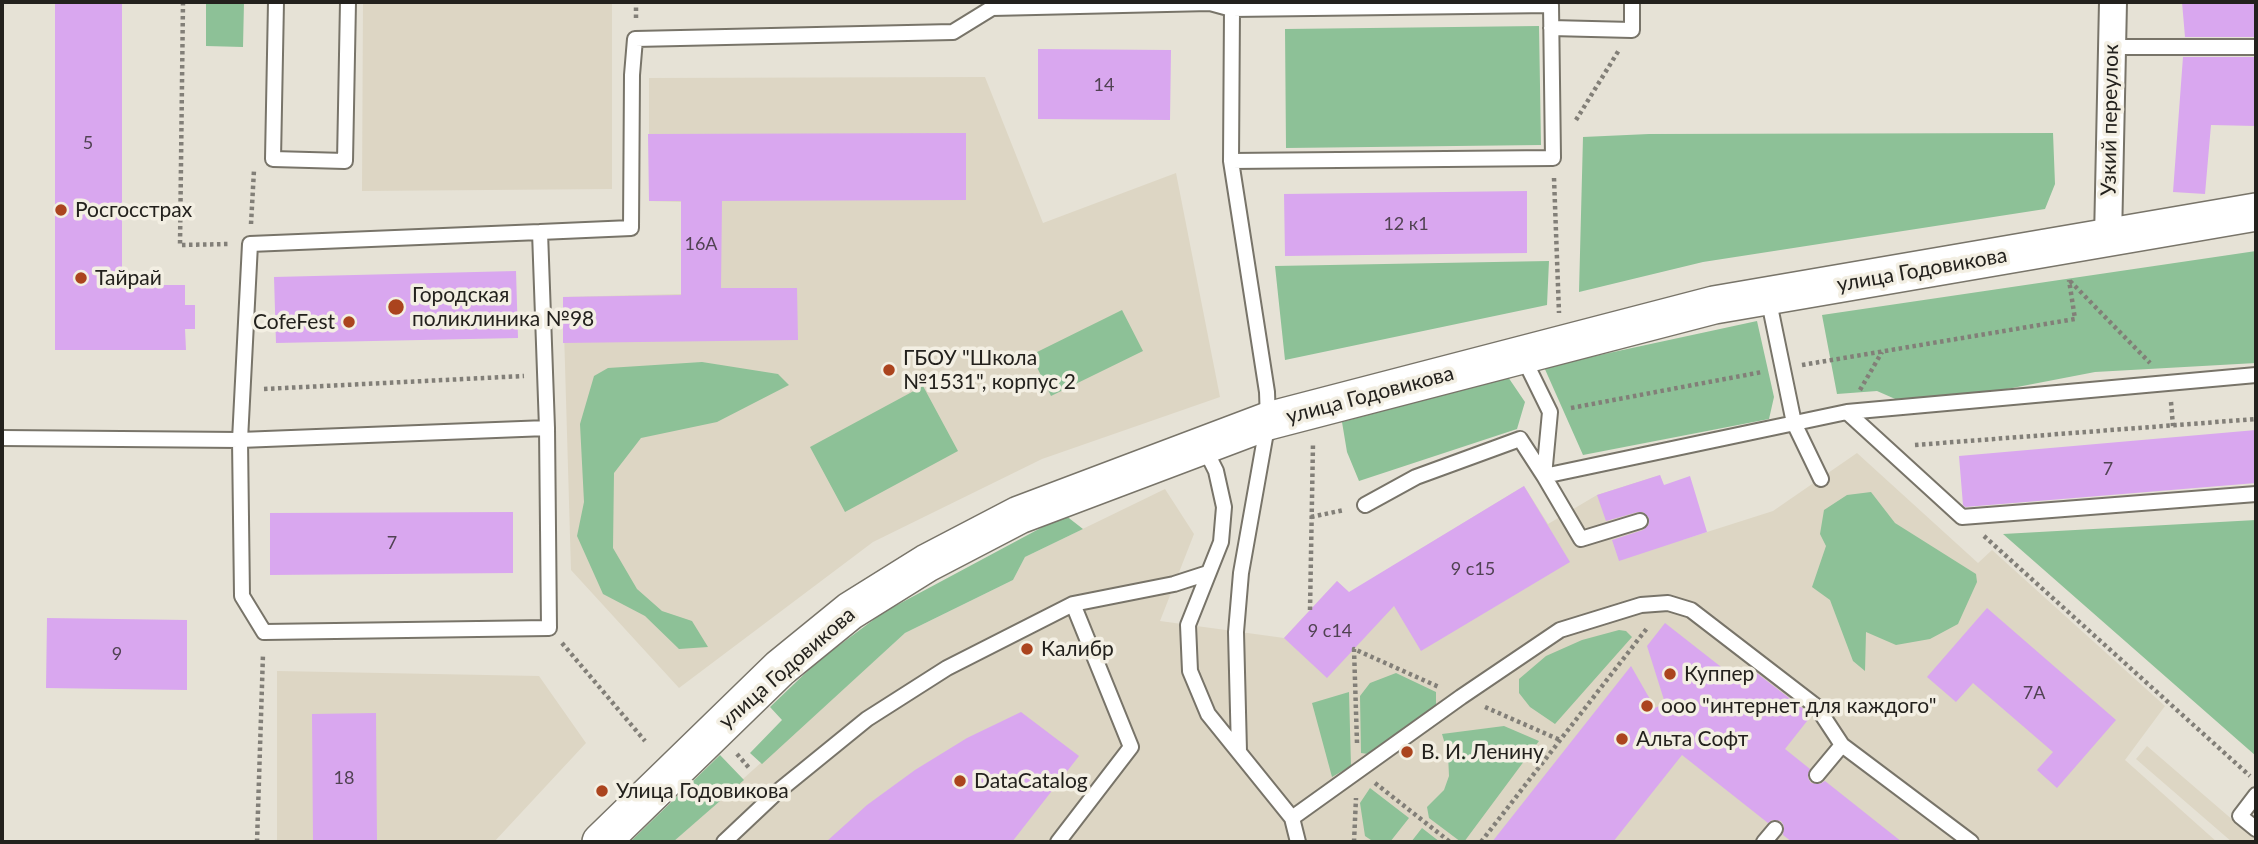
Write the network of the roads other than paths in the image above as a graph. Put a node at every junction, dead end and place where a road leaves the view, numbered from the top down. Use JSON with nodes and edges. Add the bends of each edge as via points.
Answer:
{"nodes":[{"id":1,"x":276,"y":2,"type":"edge"},
{"id":2,"x":348,"y":2,"type":"edge"},
{"id":3,"x":1632,"y":2,"type":"edge"},
{"id":4,"x":2113,"y":2,"type":"edge"},
{"id":5,"x":1232,"y":9,"type":"junction"},
{"id":6,"x":1551,"y":28,"type":"junction"},
{"id":7,"x":2112,"y":47,"type":"junction"},
{"id":8,"x":2256,"y":47,"type":"edge"},
{"id":9,"x":1231,"y":161,"type":"junction"},
{"id":10,"x":2256,"y":212,"type":"edge"},
{"id":11,"x":540,"y":232,"type":"junction"},
{"id":12,"x":2108,"y":239,"type":"junction"},
{"id":13,"x":1768,"y":296,"type":"junction"},
{"id":14,"x":1522,"y":355,"type":"junction"},
{"id":15,"x":2256,"y":375,"type":"edge"},
{"id":16,"x":1847,"y":412,"type":"junction"},
{"id":17,"x":1268,"y":421,"type":"junction"},
{"id":18,"x":1794,"y":423,"type":"junction"},
{"id":19,"x":547,"y":428,"type":"junction"},
{"id":20,"x":2,"y":438,"type":"edge"},
{"id":21,"x":240,"y":440,"type":"junction"},
{"id":22,"x":1203,"y":446,"type":"junction"},
{"id":23,"x":1544,"y":476,"type":"junction"},
{"id":24,"x":1821,"y":479,"type":"dead end"},
{"id":25,"x":2256,"y":494,"type":"edge"},
{"id":26,"x":1365,"y":505,"type":"road end"},
{"id":27,"x":1640,"y":521,"type":"dead end"},
{"id":28,"x":1208,"y":573,"type":"junction"},
{"id":29,"x":1073,"y":604,"type":"junction"},
{"id":30,"x":1842,"y":745,"type":"junction"},
{"id":31,"x":1239,"y":751,"type":"junction"},
{"id":32,"x":1817,"y":775,"type":"dead end"},
{"id":33,"x":2256,"y":795,"type":"edge"},
{"id":34,"x":1292,"y":818,"type":"junction"},
{"id":35,"x":2256,"y":828,"type":"edge"},
{"id":36,"x":1775,"y":829,"type":"dead end"},
{"id":37,"x":601,"y":842,"type":"edge"},
{"id":38,"x":724,"y":842,"type":"edge"},
{"id":39,"x":1058,"y":842,"type":"edge"},
{"id":40,"x":1298,"y":842,"type":"edge"},
{"id":41,"x":1764,"y":842,"type":"edge"},
{"id":42,"x":1971,"y":842,"type":"edge"}],
"edges":[{"from":1,"to":2,"type":"lane","via":[[273,159],[345,161]]},
{"from":3,"to":6,"type":"lane","via":[[1632,30]]},
{"from":4,"to":7,"type":"street","name":"Узкий переулок"},
{"from":5,"to":6,"type":"lane","via":[[1551,5]]},
{"from":5,"to":9,"type":"lane"},
{"from":5,"to":11,"type":"lane","via":[[1210,3],[992,8],[953,32],[635,39],[631,228]]},
{"from":6,"to":9,"type":"lane","via":[[1553,158]]},
{"from":7,"to":8,"type":"lane"},
{"from":7,"to":12,"type":"street","name":"Узкий переулок"},
{"from":9,"to":17,"type":"lane"},
{"from":10,"to":12,"type":"street","name":"улица Годовикова"},
{"from":11,"to":19,"type":"lane"},
{"from":11,"to":21,"type":"lane","via":[[250,244]]},
{"from":12,"to":13,"type":"street","name":"улица Годовикова","via":[[2066,263]]},
{"from":13,"to":14,"type":"street","name":"улица Годовикова","via":[[1714,305]]},
{"from":13,"to":18,"type":"lane"},
{"from":14,"to":17,"type":"street","name":"улица Годовикова"},
{"from":14,"to":23,"type":"lane","via":[[1550,412]]},
{"from":15,"to":16,"type":"lane"},
{"from":16,"to":18,"type":"lane"},
{"from":16,"to":25,"type":"lane","via":[[1962,517]]},
{"from":17,"to":22,"type":"street","name":"улица Годовикова"},
{"from":17,"to":31,"type":"lane","via":[[1240,585],[1236,632]]},
{"from":18,"to":23,"type":"lane"},
{"from":18,"to":24,"type":"lane"},
{"from":19,"to":21,"type":"lane"},
{"from":19,"to":21,"type":"lane","via":[[549,628],[264,632],[242,596]]},
{"from":20,"to":21,"type":"lane"},
{"from":22,"to":28,"type":"lane","via":[[1216,471],[1224,507],[1221,542]]},
{"from":22,"to":37,"type":"street","name":"улица Годовикова","via":[[1019,515],[927,563],[850,611],[780,668]]},
{"from":23,"to":26,"type":"lane","via":[[1520,439],[1416,477]]},
{"from":23,"to":27,"type":"lane","via":[[1581,539]]},
{"from":28,"to":29,"type":"lane"},
{"from":28,"to":31,"type":"lane","via":[[1188,625],[1190,671],[1208,714]]},
{"from":29,"to":38,"type":"lane","via":[[947,668],[867,719]]},
{"from":29,"to":39,"type":"lane","via":[[1131,747]]},
{"from":30,"to":32,"type":"lane"},
{"from":30,"to":34,"type":"lane","via":[[1818,708],[1691,610],[1668,603],[1642,605],[1560,630]]},
{"from":30,"to":42,"type":"lane"},
{"from":31,"to":34,"type":"lane"},
{"from":33,"to":35,"type":"lane","via":[[2240,816]]},
{"from":34,"to":40,"type":"lane"},
{"from":36,"to":41,"type":"lane"}]}
